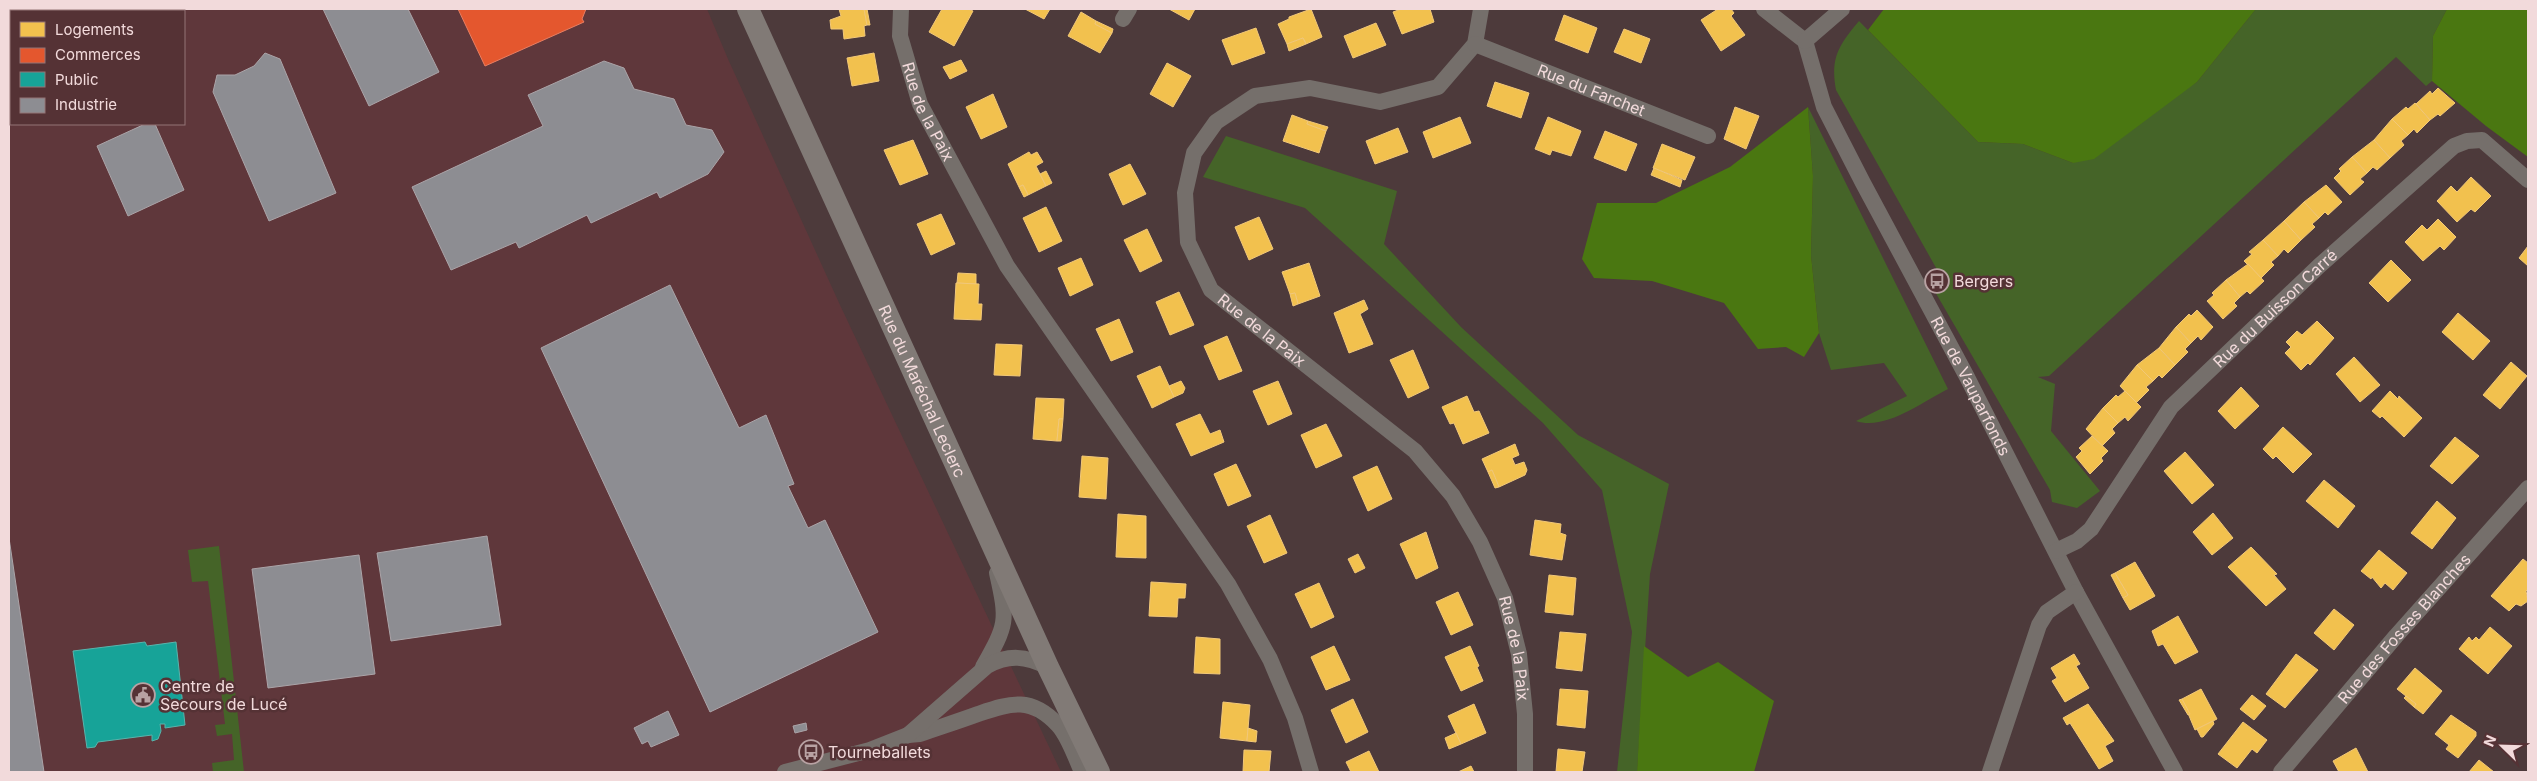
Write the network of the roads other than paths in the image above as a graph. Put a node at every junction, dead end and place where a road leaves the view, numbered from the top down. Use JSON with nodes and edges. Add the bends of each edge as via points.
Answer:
{"nodes":[{"id":1,"x":748,"y":9,"type":"edge"},
{"id":2,"x":901,"y":9,"type":"edge"},
{"id":3,"x":1481,"y":9,"type":"edge"},
{"id":4,"x":1764,"y":9,"type":"edge"},
{"id":5,"x":1842,"y":9,"type":"edge"},
{"id":6,"x":1805,"y":41,"type":"junction"},
{"id":7,"x":1475,"y":44,"type":"junction"},
{"id":8,"x":1708,"y":136,"type":"dead end"},
{"id":9,"x":2528,"y":180,"type":"edge"},
{"id":10,"x":2528,"y":488,"type":"edge"},
{"id":11,"x":993,"y":546,"type":"junction"},
{"id":12,"x":2056,"y":551,"type":"junction"},
{"id":13,"x":2076,"y":592,"type":"junction"},
{"id":14,"x":1048,"y":667,"type":"junction"},
{"id":15,"x":980,"y":672,"type":"junction"},
{"id":16,"x":908,"y":735,"type":"junction"},
{"id":17,"x":785,"y":772,"type":"edge"},
{"id":18,"x":1082,"y":772,"type":"edge"},
{"id":19,"x":1099,"y":772,"type":"edge"},
{"id":20,"x":1311,"y":772,"type":"edge"},
{"id":21,"x":1524,"y":772,"type":"edge"},
{"id":22,"x":1990,"y":772,"type":"edge"},
{"id":23,"x":2175,"y":772,"type":"edge"},
{"id":24,"x":2281,"y":772,"type":"edge"}],
"edges":[{"from":1,"to":11,"type":"main road","name":"Rue du Maréchal Leclerc"},
{"from":2,"to":20,"type":"street","name":"Rue de la Paix","via":[[900,36],[920,104],[1007,266],[1228,584],[1270,659],[1295,718]]},
{"from":3,"to":7,"type":"street"},
{"from":4,"to":6,"type":"street"},
{"from":5,"to":6,"type":"street"},
{"from":6,"to":12,"type":"street","name":"Rue de Vauparfonds","via":[[1824,107]]},
{"from":7,"to":8,"type":"street","name":"Rue du Farchet"},
{"from":7,"to":21,"type":"street","name":"Rue de la Paix","via":[[1438,87],[1380,102],[1310,88],[1255,96],[1216,122],[1194,153],[1185,193],[1188,242],[1211,290],[1415,451],[1453,496],[1480,542],[1505,598],[1520,664],[1525,714]]},
{"from":9,"to":12,"type":"street","name":"Rue du Buisson Carré","via":[[2482,140],[2454,146],[2319,266],[2170,407],[2091,529],[2077,541]]},
{"from":10,"to":24,"type":"street","name":"Rue des Fosses Blanches"},
{"from":11,"to":14,"type":"main road","name":"Rue du Maréchal Leclerc"},
{"from":11,"to":15,"type":"street","via":[[1005,618],[1003,631]]},
{"from":12,"to":13,"type":"street","name":"Rue de Vauparfonds"},
{"from":13,"to":22,"type":"street","via":[[2047,612],[2039,625]]},
{"from":13,"to":23,"type":"street","name":"Rue de Vauparfonds"},
{"from":14,"to":15,"type":"street","via":[[1032,659],[1013,656],[999,659]]},
{"from":14,"to":19,"type":"main road","name":"Rue du Maréchal Leclerc"},
{"from":15,"to":16,"type":"street"},
{"from":16,"to":17,"type":"street","via":[[870,750]]},
{"from":16,"to":18,"type":"street","via":[[920,734],[1011,703],[1022,704],[1036,708],[1059,726]]}]}
